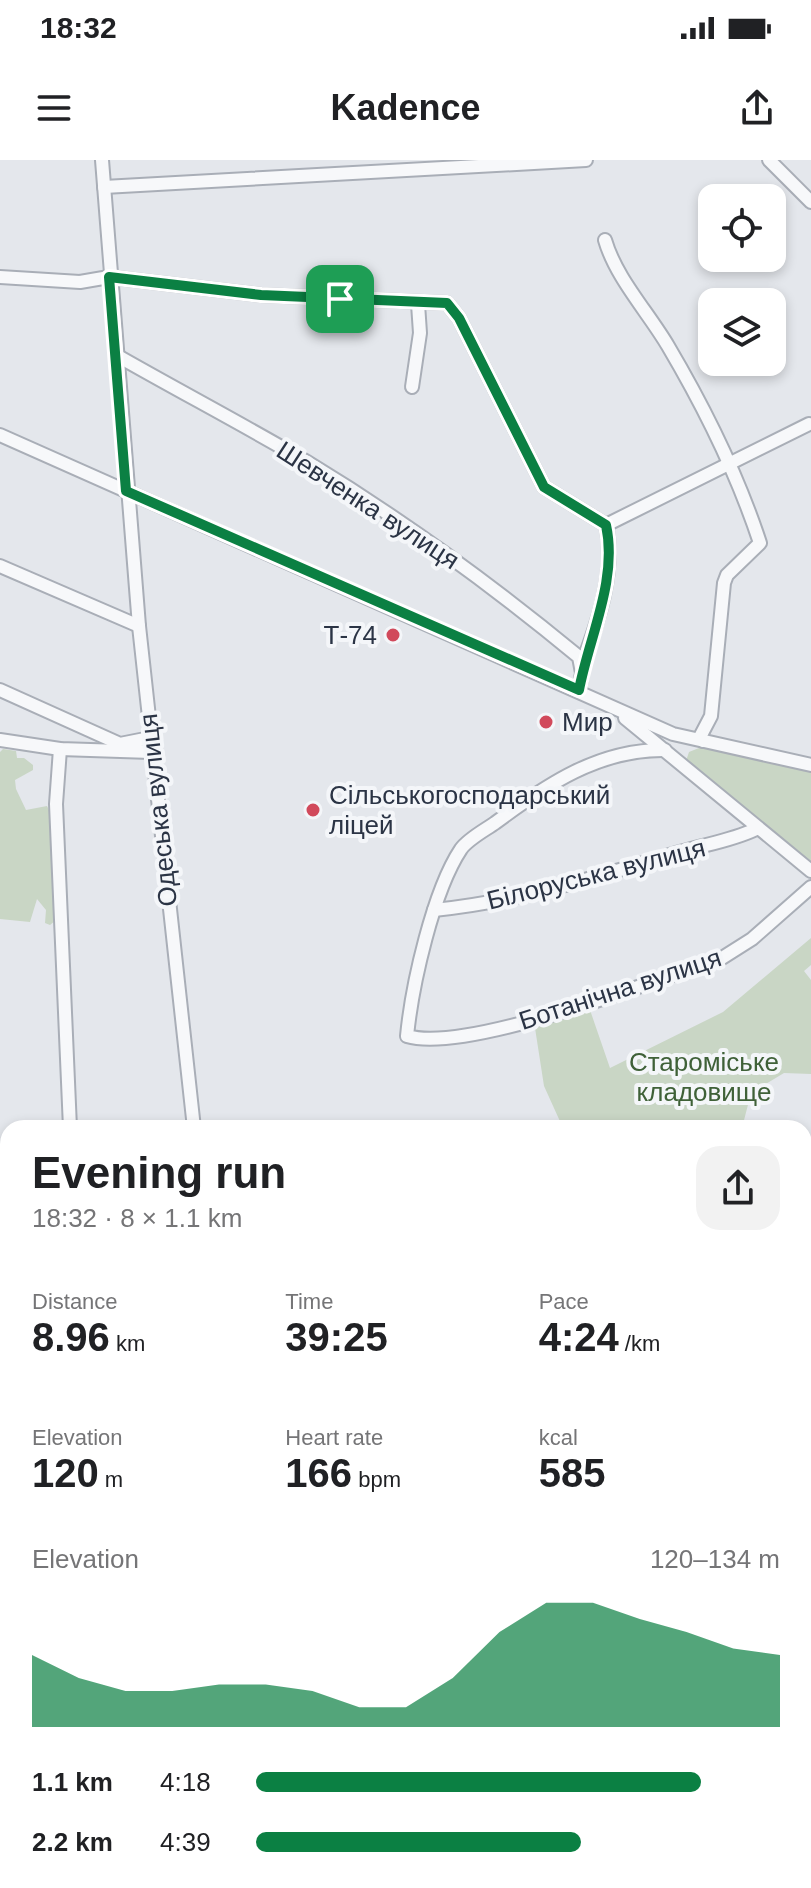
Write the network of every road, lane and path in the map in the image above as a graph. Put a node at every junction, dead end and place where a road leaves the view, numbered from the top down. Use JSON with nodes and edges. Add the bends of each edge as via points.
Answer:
{"nodes":[{"id":1,"x":102,"y":160,"type":"edge"},
{"id":2,"x":586,"y":160,"type":"edge"},
{"id":3,"x":769,"y":160,"type":"edge"},
{"id":4,"x":456,"y":164,"type":"edge"},
{"id":5,"x":104,"y":187,"type":"junction"},
{"id":6,"x":811,"y":202,"type":"edge"},
{"id":7,"x":605,"y":240,"type":"dead end"},
{"id":8,"x":0,"y":277,"type":"edge"},
{"id":9,"x":109,"y":277,"type":"junction"},
{"id":10,"x":418,"y":304,"type":"junction"},
{"id":11,"x":116,"y":355,"type":"junction"},
{"id":12,"x":412,"y":387,"type":"dead end"},
{"id":13,"x":809,"y":424,"type":"dead end"},
{"id":14,"x":0,"y":435,"type":"edge"},
{"id":15,"x":727,"y":465,"type":"junction"},
{"id":16,"x":126,"y":491,"type":"junction"},
{"id":17,"x":606,"y":525,"type":"junction"},
{"id":18,"x":0,"y":566,"type":"edge"},
{"id":19,"x":139,"y":626,"type":"junction"},
{"id":20,"x":582,"y":664,"type":"junction"},
{"id":21,"x":0,"y":690,"type":"edge"},
{"id":22,"x":579,"y":690,"type":"junction"},
{"id":23,"x":610,"y":706,"type":"junction"},
{"id":24,"x":150,"y":738,"type":"junction"},
{"id":25,"x":0,"y":740,"type":"edge"},
{"id":26,"x":703,"y":741,"type":"junction"},
{"id":27,"x":60,"y":749,"type":"junction"},
{"id":28,"x":665,"y":750,"type":"junction"},
{"id":29,"x":151,"y":752,"type":"junction"},
{"id":30,"x":811,"y":765,"type":"edge"},
{"id":31,"x":756,"y":829,"type":"junction"},
{"id":32,"x":811,"y":871,"type":"edge"},
{"id":33,"x":811,"y":887,"type":"edge"},
{"id":34,"x":434,"y":910,"type":"junction"},
{"id":35,"x":70,"y":1120,"type":"edge"},
{"id":36,"x":193,"y":1120,"type":"edge"}],
"edges":[{"from":1,"to":5,"type":"street","name":"Одеська вулиця"},
{"from":2,"to":4,"type":"street"},
{"from":3,"to":6,"type":"street"},
{"from":4,"to":5,"type":"street"},
{"from":5,"to":9,"type":"street","name":"Одеська вулиця"},
{"from":7,"to":15,"type":"street","via":[[611,258],[694,390]]},
{"from":8,"to":9,"type":"street","via":[[80,282]]},
{"from":9,"to":10,"type":"street","via":[[261,295]]},
{"from":9,"to":11,"type":"street","name":"Одеська вулиця"},
{"from":10,"to":12,"type":"street","via":[[420,333]]},
{"from":10,"to":17,"type":"street","via":[[447,303],[544,487]]},
{"from":11,"to":16,"type":"street","name":"Одеська вулиця"},
{"from":11,"to":20,"type":"street","name":"Шевченка вулиця","via":[[307,463],[428,541],[512,602]]},
{"from":13,"to":15,"type":"street"},
{"from":14,"to":16,"type":"street"},
{"from":15,"to":17,"type":"street"},
{"from":15,"to":26,"type":"street","via":[[760,543],[724,583],[711,716],[702,731]]},
{"from":16,"to":19,"type":"street","name":"Одеська вулиця"},
{"from":16,"to":22,"type":"street"},
{"from":17,"to":20,"type":"street","via":[[610,542],[598,621]]},
{"from":18,"to":19,"type":"street"},
{"from":19,"to":24,"type":"street","name":"Одеська вулиця"},
{"from":20,"to":22,"type":"street"},
{"from":21,"to":24,"type":"street","via":[[120,744]]},
{"from":22,"to":23,"type":"street"},
{"from":23,"to":26,"type":"street","via":[[673,734]]},
{"from":23,"to":28,"type":"street"},
{"from":24,"to":29,"type":"street","name":"Одеська вулиця"},
{"from":25,"to":27,"type":"street"},
{"from":26,"to":30,"type":"street"},
{"from":27,"to":29,"type":"street"},
{"from":27,"to":35,"type":"street","via":[[56,792]]},
{"from":28,"to":31,"type":"street"},
{"from":28,"to":34,"type":"street","via":[[606,758],[535,792],[462,847]]},
{"from":29,"to":36,"type":"street","name":"Одеська вулиця"},
{"from":31,"to":32,"type":"street"},
{"from":31,"to":34,"type":"street","name":"Білоруська вулиця","via":[[614,872]]},
{"from":33,"to":34,"type":"street","name":"Ботанічна вулиця","via":[[722,958],[545,1016],[423,1039],[407,1036]]}]}
